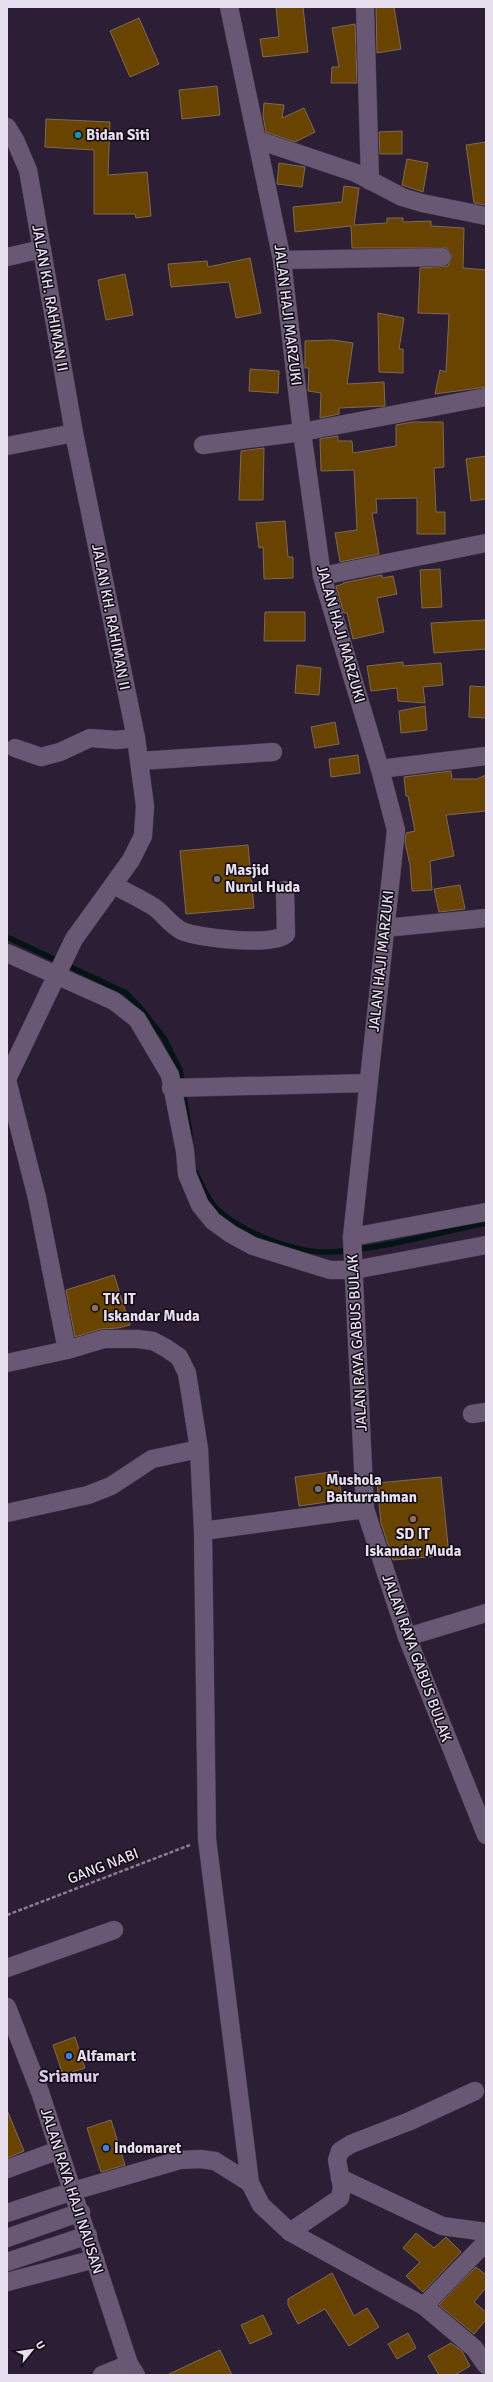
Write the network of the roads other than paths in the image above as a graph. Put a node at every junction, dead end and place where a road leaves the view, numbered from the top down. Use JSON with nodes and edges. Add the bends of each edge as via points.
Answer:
{"nodes":[{"id":1,"x":229,"y":7,"type":"edge"},
{"id":2,"x":365,"y":7,"type":"edge"},
{"id":3,"x":7,"y":127,"type":"edge"},
{"id":4,"x":258,"y":140,"type":"junction"},
{"id":5,"x":370,"y":181,"type":"junction"},
{"id":6,"x":486,"y":216,"type":"edge"},
{"id":7,"x":42,"y":249,"type":"junction"},
{"id":8,"x":7,"y":257,"type":"edge"},
{"id":9,"x":442,"y":257,"type":"dead end"},
{"id":10,"x":282,"y":260,"type":"junction"},
{"id":11,"x":486,"y":397,"type":"edge"},
{"id":12,"x":302,"y":432,"type":"junction"},
{"id":13,"x":74,"y":433,"type":"junction"},
{"id":14,"x":203,"y":445,"type":"dead end"},
{"id":15,"x":7,"y":446,"type":"edge"},
{"id":16,"x":486,"y":543,"type":"edge"},
{"id":17,"x":322,"y":576,"type":"junction"},
{"id":18,"x":136,"y":738,"type":"junction"},
{"id":19,"x":16,"y":748,"type":"dead end"},
{"id":20,"x":273,"y":752,"type":"dead end"},
{"id":21,"x":486,"y":756,"type":"edge"},
{"id":22,"x":140,"y":761,"type":"junction"},
{"id":23,"x":380,"y":769,"type":"junction"},
{"id":24,"x":113,"y":885,"type":"junction"},
{"id":25,"x":284,"y":890,"type":"dead end"},
{"id":26,"x":486,"y":918,"type":"edge"},
{"id":27,"x":385,"y":928,"type":"junction"},
{"id":28,"x":7,"y":953,"type":"edge"},
{"id":29,"x":56,"y":976,"type":"junction"},
{"id":30,"x":7,"y":1080,"type":"edge"},
{"id":31,"x":368,"y":1083,"type":"junction"},
{"id":32,"x":171,"y":1088,"type":"junction"},
{"id":33,"x":486,"y":1212,"type":"edge"},
{"id":34,"x":352,"y":1237,"type":"junction"},
{"id":35,"x":486,"y":1245,"type":"edge"},
{"id":36,"x":354,"y":1270,"type":"junction"},
{"id":37,"x":68,"y":1350,"type":"junction"},
{"id":38,"x":7,"y":1363,"type":"edge"},
{"id":39,"x":199,"y":1449,"type":"junction"},
{"id":40,"x":365,"y":1509,"type":"junction"},
{"id":41,"x":7,"y":1513,"type":"edge"},
{"id":42,"x":203,"y":1531,"type":"junction"},
{"id":43,"x":486,"y":1613,"type":"edge"},
{"id":44,"x":407,"y":1637,"type":"junction"},
{"id":45,"x":481,"y":1807,"type":"edge"},
{"id":46,"x":486,"y":1835,"type":"edge"},
{"id":47,"x":114,"y":1930,"type":"dead end"},
{"id":48,"x":7,"y":1968,"type":"edge"},
{"id":49,"x":7,"y":2007,"type":"edge"},
{"id":50,"x":15,"y":2051,"type":"edge"},
{"id":51,"x":476,"y":2091,"type":"dead end"},
{"id":52,"x":59,"y":2150,"type":"junction"},
{"id":53,"x":7,"y":2169,"type":"edge"},
{"id":54,"x":340,"y":2178,"type":"junction"},
{"id":55,"x":250,"y":2183,"type":"junction"},
{"id":56,"x":73,"y":2191,"type":"junction"},
{"id":57,"x":80,"y":2212,"type":"junction"},
{"id":58,"x":7,"y":2213,"type":"edge"},
{"id":59,"x":290,"y":2232,"type":"junction"},
{"id":60,"x":486,"y":2232,"type":"edge"},
{"id":61,"x":88,"y":2235,"type":"junction"},
{"id":62,"x":7,"y":2238,"type":"edge"},
{"id":63,"x":486,"y":2242,"type":"edge"},
{"id":64,"x":95,"y":2259,"type":"junction"},
{"id":65,"x":7,"y":2262,"type":"edge"},
{"id":66,"x":7,"y":2282,"type":"edge"},
{"id":67,"x":424,"y":2306,"type":"junction"},
{"id":68,"x":486,"y":2365,"type":"edge"},
{"id":69,"x":132,"y":2370,"type":"edge"},
{"id":70,"x":102,"y":2375,"type":"edge"}],
"edges":[{"from":1,"to":4,"type":"street","name":"JALAN HAJI MARZUKI"},
{"from":2,"to":5,"type":"street"},
{"from":3,"to":7,"type":"street","name":"JALAN KH. RAHIMAN II","via":[[16,140],[28,170]]},
{"from":4,"to":5,"type":"street","via":[[356,173]]},
{"from":4,"to":10,"type":"street","name":"JALAN HAJI MARZUKI"},
{"from":5,"to":6,"type":"street","via":[[402,197]]},
{"from":7,"to":8,"type":"street"},
{"from":7,"to":13,"type":"street","name":"JALAN KH. RAHIMAN II"},
{"from":9,"to":10,"type":"street"},
{"from":10,"to":12,"type":"street","name":"JALAN HAJI MARZUKI"},
{"from":11,"to":12,"type":"street"},
{"from":12,"to":14,"type":"street"},
{"from":12,"to":17,"type":"street","name":"JALAN HAJI MARZUKI"},
{"from":13,"to":15,"type":"street"},
{"from":13,"to":18,"type":"street","name":"JALAN KH. RAHIMAN II"},
{"from":16,"to":17,"type":"street"},
{"from":17,"to":23,"type":"street","name":"JALAN HAJI MARZUKI"},
{"from":18,"to":19,"type":"street","via":[[90,738],[45,757],[35,756]]},
{"from":18,"to":22,"type":"street","name":"JALAN KH. RAHIMAN II"},
{"from":20,"to":22,"type":"street"},
{"from":21,"to":23,"type":"street"},
{"from":22,"to":24,"type":"street","name":"JALAN KH. RAHIMAN II","via":[[146,806],[143,836]]},
{"from":23,"to":27,"type":"street","name":"JALAN HAJI MARZUKI","via":[[396,830]]},
{"from":24,"to":25,"type":"street","via":[[155,908],[171,925],[183,932],[216,938],[260,940],[281,939],[286,934]]},
{"from":24,"to":29,"type":"street","name":"JALAN KH. RAHIMAN II","via":[[69,948]]},
{"from":26,"to":27,"type":"street"},
{"from":27,"to":31,"type":"street","name":"JALAN HAJI MARZUKI"},
{"from":28,"to":29,"type":"street"},
{"from":29,"to":30,"type":"street","name":"JALAN KH. RAHIMAN II"},
{"from":29,"to":32,"type":"street","via":[[114,1001],[137,1019],[170,1075]]},
{"from":30,"to":37,"type":"street","via":[[37,1198]]},
{"from":31,"to":32,"type":"street"},
{"from":31,"to":34,"type":"street","name":"JALAN HAJI MARZUKI"},
{"from":32,"to":36,"type":"street","via":[[185,1151],[187,1174],[200,1205],[213,1222],[253,1246],[330,1270]]},
{"from":33,"to":34,"type":"street"},
{"from":34,"to":36,"type":"street","name":"JALAN RAYA GABUS BULAK"},
{"from":35,"to":36,"type":"street"},
{"from":36,"to":40,"type":"street","name":"JALAN RAYA GABUS BULAK"},
{"from":37,"to":38,"type":"street"},
{"from":37,"to":39,"type":"street","via":[[104,1339],[138,1339],[153,1341],[179,1357],[187,1373]]},
{"from":39,"to":41,"type":"street","via":[[152,1460],[111,1486],[88,1495]]},
{"from":39,"to":42,"type":"street"},
{"from":40,"to":42,"type":"street"},
{"from":40,"to":44,"type":"street","name":"JALAN RAYA GABUS BULAK"},
{"from":42,"to":55,"type":"street","via":[[207,1838]]},
{"from":43,"to":44,"type":"street"},
{"from":44,"to":45,"type":"street","name":"JALAN RAYA GABUS BULAK"},
{"from":45,"to":46,"type":"street","name":"JALAN RAYA GABUS BULAK"},
{"from":47,"to":48,"type":"street"},
{"from":49,"to":50,"type":"street","name":"JALAN RAYA HAJI NAUSAN"},
{"from":50,"to":52,"type":"street","name":"JALAN RAYA HAJI NAUSAN","via":[[40,2092]]},
{"from":51,"to":54,"type":"street","via":[[346,2147],[337,2155]]},
{"from":52,"to":53,"type":"street"},
{"from":52,"to":56,"type":"street","name":"JALAN RAYA HAJI NAUSAN"},
{"from":54,"to":59,"type":"street","via":[[340,2198]]},
{"from":54,"to":60,"type":"street","via":[[442,2226]]},
{"from":55,"to":56,"type":"street","via":[[215,2161],[200,2159],[180,2160]]},
{"from":55,"to":59,"type":"street","via":[[261,2205]]},
{"from":56,"to":57,"type":"street","name":"JALAN RAYA HAJI NAUSAN"},
{"from":56,"to":58,"type":"street"},
{"from":57,"to":61,"type":"street","name":"JALAN RAYA HAJI NAUSAN"},
{"from":57,"to":62,"type":"street"},
{"from":59,"to":67,"type":"street"},
{"from":61,"to":64,"type":"street","name":"JALAN RAYA HAJI NAUSAN"},
{"from":61,"to":65,"type":"street"},
{"from":63,"to":67,"type":"street"},
{"from":64,"to":66,"type":"street"},
{"from":64,"to":69,"type":"street","name":"JALAN RAYA HAJI NAUSAN"},
{"from":67,"to":68,"type":"street","via":[[474,2348]]},
{"from":69,"to":70,"type":"street"}]}
